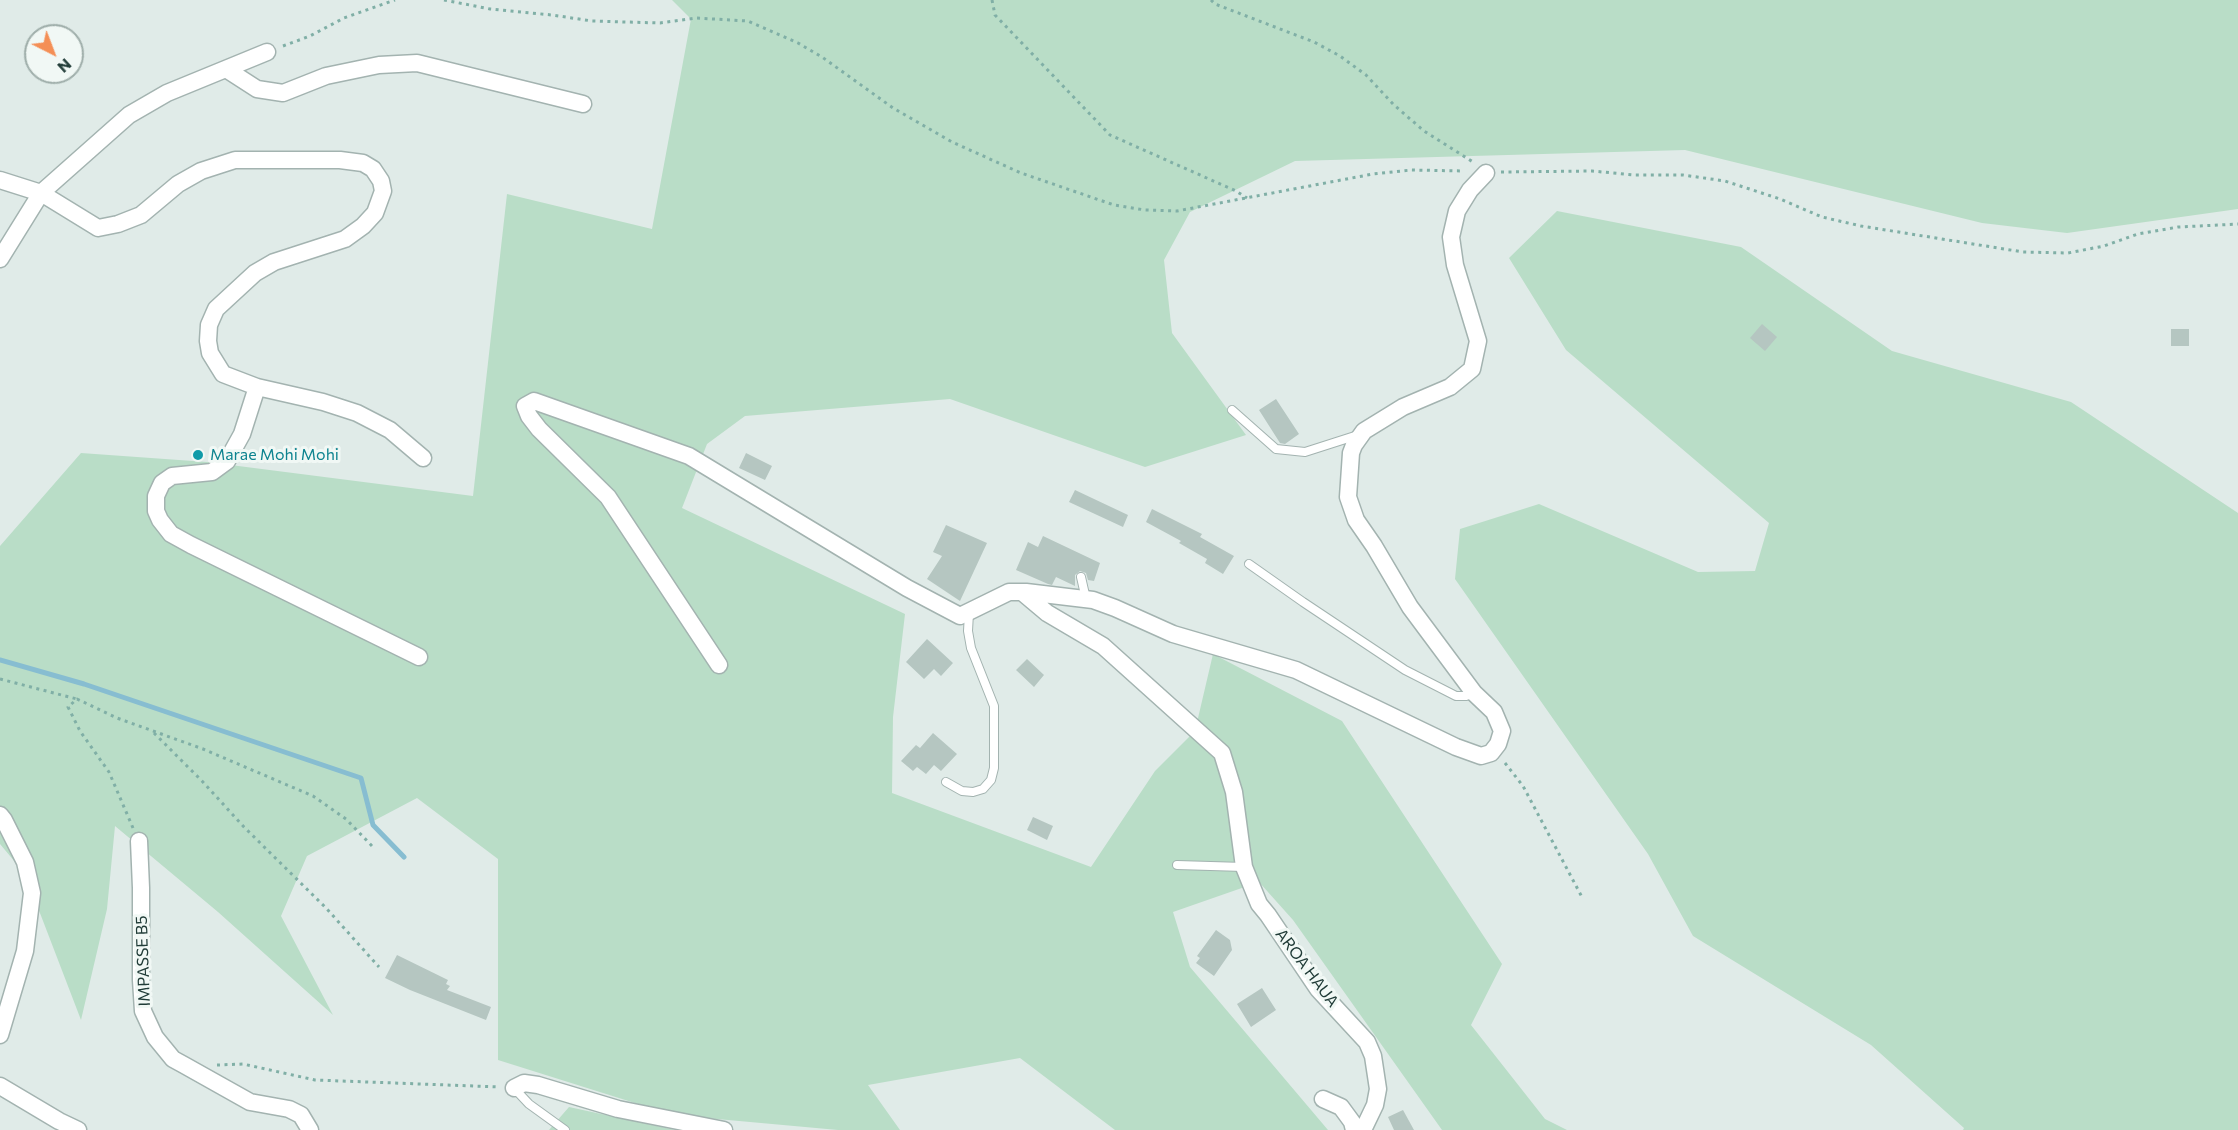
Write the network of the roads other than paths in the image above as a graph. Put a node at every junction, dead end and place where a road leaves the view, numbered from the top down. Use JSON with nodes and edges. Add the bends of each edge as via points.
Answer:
{"nodes":[{"id":1,"x":267,"y":52,"type":"road end"},
{"id":2,"x":226,"y":69,"type":"junction"},
{"id":3,"x":584,"y":104,"type":"dead end"},
{"id":4,"x":1488,"y":173,"type":"road end"},
{"id":5,"x":0,"y":180,"type":"edge"},
{"id":6,"x":41,"y":193,"type":"junction"},
{"id":7,"x":0,"y":259,"type":"edge"},
{"id":8,"x":257,"y":387,"type":"junction"},
{"id":9,"x":1232,"y":410,"type":"dead end"},
{"id":10,"x":1362,"y":434,"type":"junction"},
{"id":11,"x":423,"y":458,"type":"dead end"},
{"id":12,"x":1249,"y":564,"type":"dead end"},
{"id":13,"x":1081,"y":577,"type":"dead end"},
{"id":14,"x":1022,"y":592,"type":"junction"},
{"id":15,"x":1086,"y":599,"type":"junction"},
{"id":16,"x":969,"y":613,"type":"junction"},
{"id":17,"x":419,"y":657,"type":"dead end"},
{"id":18,"x":719,"y":665,"type":"dead end"},
{"id":19,"x":1474,"y":693,"type":"junction"},
{"id":20,"x":946,"y":782,"type":"dead end"},
{"id":21,"x":0,"y":815,"type":"edge"},
{"id":22,"x":139,"y":841,"type":"road end"},
{"id":23,"x":1177,"y":865,"type":"dead end"},
{"id":24,"x":1244,"y":867,"type":"junction"},
{"id":25,"x":0,"y":1035,"type":"edge"},
{"id":26,"x":0,"y":1086,"type":"edge"},
{"id":27,"x":514,"y":1088,"type":"joint"},
{"id":28,"x":1323,"y":1099,"type":"dead end"},
{"id":29,"x":53,"y":1126,"type":"edge"},
{"id":30,"x":78,"y":1130,"type":"edge"},
{"id":31,"x":310,"y":1130,"type":"edge"},
{"id":32,"x":565,"y":1130,"type":"edge"},
{"id":33,"x":724,"y":1130,"type":"edge"},
{"id":34,"x":1354,"y":1130,"type":"edge"},
{"id":35,"x":1363,"y":1130,"type":"edge"}],
"edges":[{"from":1,"to":2,"type":"street"},
{"from":2,"to":3,"type":"street","via":[[257,89],[283,93],[326,76],[379,65],[417,63]]},
{"from":2,"to":6,"type":"street","via":[[167,93],[129,115]]},
{"from":4,"to":10,"type":"street","via":[[1470,190],[1457,211],[1451,237],[1455,265],[1478,341],[1472,369],[1450,387],[1403,407]]},
{"from":5,"to":6,"type":"street"},
{"from":6,"to":7,"type":"street"},
{"from":6,"to":8,"type":"street","via":[[98,228],[141,215],[178,184],[201,171],[235,160],[340,160],[363,163],[373,169],[383,191],[375,213],[363,226],[345,239],[274,262],[255,273],[216,309],[209,325],[210,353],[223,374]]},
{"from":8,"to":11,"type":"street","via":[[357,413],[390,430]]},
{"from":8,"to":17,"type":"street","via":[[242,434],[227,461],[212,472],[171,476],[162,483],[156,496],[160,520],[171,534],[191,545]]},
{"from":9,"to":10,"type":"lane","via":[[1276,449],[1305,452]]},
{"from":10,"to":19,"type":"street","via":[[1354,445],[1349,470],[1348,497],[1356,520],[1410,607]]},
{"from":12,"to":19,"type":"lane","via":[[1405,670],[1456,696]]},
{"from":13,"to":15,"type":"lane"},
{"from":14,"to":15,"type":"street"},
{"from":14,"to":16,"type":"street","via":[[1009,592]]},
{"from":14,"to":24,"type":"street","name":"AROA HAUA","via":[[1047,613],[1103,646],[1222,753],[1234,792]]},
{"from":15,"to":19,"type":"street","via":[[1173,634],[1296,670],[1481,756],[1494,750],[1502,731],[1494,712]]},
{"from":16,"to":18,"type":"street","via":[[960,616],[946,610],[689,456],[534,402],[525,406],[540,429],[608,497]]},
{"from":16,"to":20,"type":"lane","via":[[971,648],[994,706],[994,768],[991,780],[983,789],[973,792]]},
{"from":21,"to":25,"type":"street","via":[[25,862],[32,892],[25,951]]},
{"from":22,"to":31,"type":"street","name":"IMPASSE B5","via":[[143,1011],[155,1037],[173,1059],[250,1102],[301,1115]]},
{"from":23,"to":24,"type":"lane"},
{"from":24,"to":35,"type":"street","name":"AROA HAUA","via":[[1259,904],[1318,989],[1367,1042],[1378,1089]]},
{"from":26,"to":29,"type":"street"},
{"from":27,"to":32,"type":"lane"},
{"from":27,"to":33,"type":"street","via":[[524,1083],[548,1087],[618,1109]]},
{"from":28,"to":34,"type":"street","via":[[1341,1107]]},
{"from":29,"to":30,"type":"street"}]}
